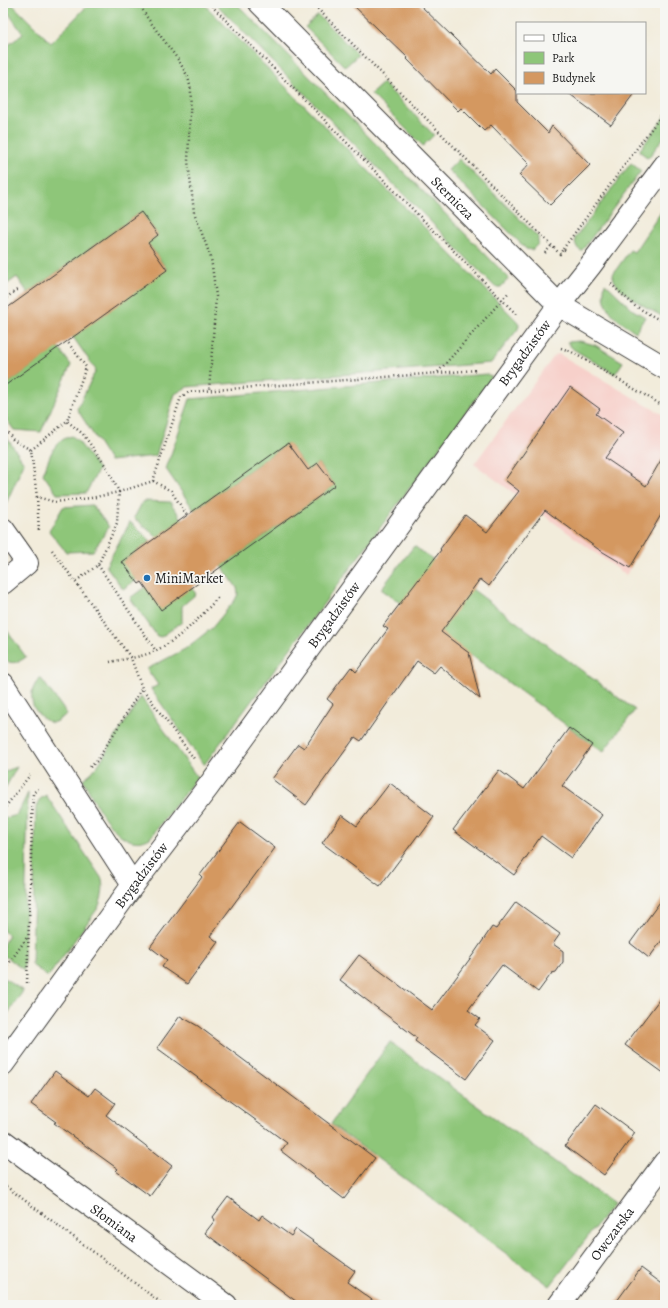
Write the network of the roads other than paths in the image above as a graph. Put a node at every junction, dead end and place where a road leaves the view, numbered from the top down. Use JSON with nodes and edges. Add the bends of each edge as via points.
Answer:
{"nodes":[{"id":1,"x":260,"y":3,"type":"edge"},
{"id":2,"x":665,"y":165,"type":"edge"},
{"id":3,"x":559,"y":305,"type":"junction"},
{"id":4,"x":665,"y":368,"type":"edge"},
{"id":5,"x":3,"y":530,"type":"edge"},
{"id":6,"x":3,"y":583,"type":"edge"},
{"id":7,"x":3,"y":684,"type":"edge"},
{"id":8,"x":133,"y":885,"type":"junction"},
{"id":9,"x":3,"y":1064,"type":"edge"},
{"id":10,"x":3,"y":1141,"type":"edge"},
{"id":11,"x":665,"y":1162,"type":"edge"},
{"id":12,"x":226,"y":1305,"type":"edge"},
{"id":13,"x":559,"y":1305,"type":"edge"}],
"edges":[{"from":1,"to":3,"type":"street","name":"Sternicza"},
{"from":2,"to":3,"type":"street","name":"Brygadzistów"},
{"from":3,"to":4,"type":"street","name":"Sternicza"},
{"from":3,"to":8,"type":"street","name":"Brygadzistów"},
{"from":5,"to":6,"type":"street","via":[[27,563]]},
{"from":7,"to":8,"type":"street"},
{"from":8,"to":9,"type":"street","name":"Brygadzistów"},
{"from":10,"to":12,"type":"street","name":"Słomiana"},
{"from":11,"to":13,"type":"street","name":"Owczarska"}]}
